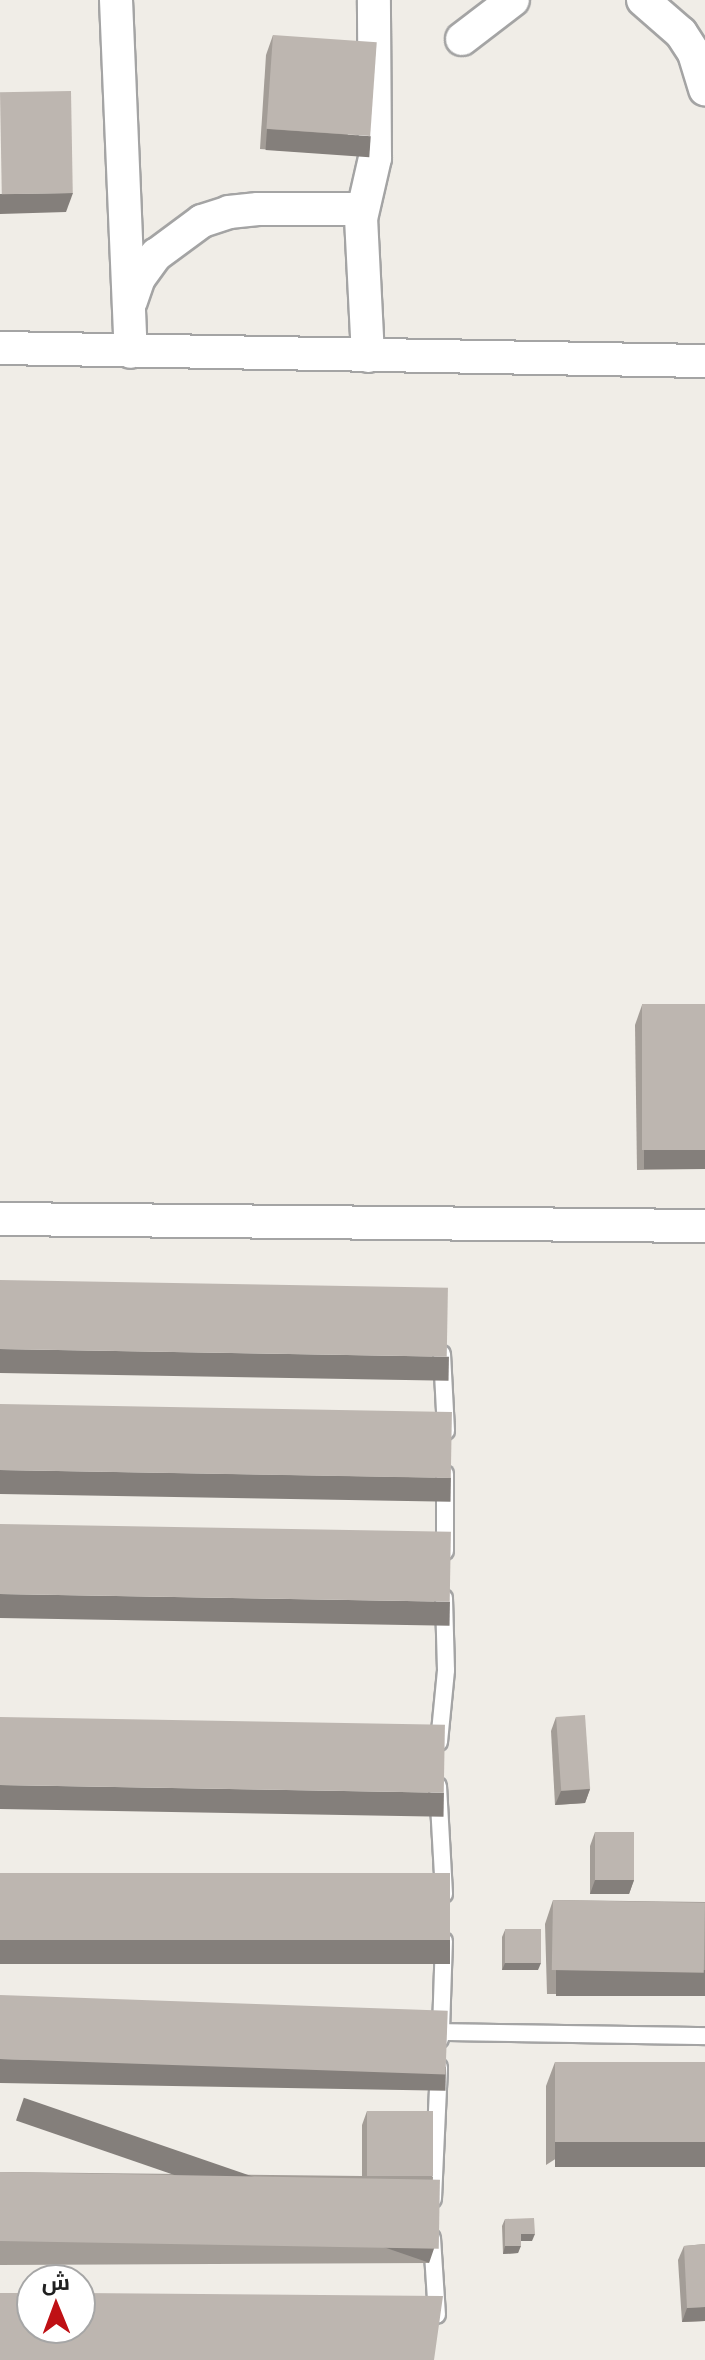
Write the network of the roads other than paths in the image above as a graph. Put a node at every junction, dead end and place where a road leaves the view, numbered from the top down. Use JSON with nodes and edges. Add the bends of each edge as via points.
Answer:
{"nodes":[{"id":1,"x":116,"y":0,"type":"edge"},
{"id":2,"x":374,"y":0,"type":"edge"},
{"id":3,"x":513,"y":0,"type":"edge"},
{"id":4,"x":643,"y":0,"type":"edge"},
{"id":5,"x":462,"y":39,"type":"dead end"},
{"id":6,"x":705,"y":89,"type":"edge"},
{"id":7,"x":362,"y":209,"type":"junction"},
{"id":8,"x":130,"y":304,"type":"junction"},
{"id":9,"x":0,"y":348,"type":"edge"},
{"id":10,"x":131,"y":352,"type":"junction"},
{"id":11,"x":368,"y":356,"type":"junction"},
{"id":12,"x":705,"y":361,"type":"edge"},
{"id":13,"x":0,"y":1219,"type":"edge"},
{"id":14,"x":705,"y":1226,"type":"edge"},
{"id":15,"x":442,"y":1333,"type":"edge"},
{"id":16,"x":441,"y":2032,"type":"junction"},
{"id":17,"x":705,"y":2036,"type":"edge"},
{"id":18,"x":435,"y":2334,"type":"edge"}],
"edges":[{"from":1,"to":8,"type":"street"},
{"from":2,"to":7,"type":"street","via":[[375,170]]},
{"from":3,"to":5,"type":"street"},
{"from":4,"to":6,"type":"street","via":[[681,33],[694,53]]},
{"from":7,"to":8,"type":"street","via":[[258,209],[202,221],[156,255],[139,278]]},
{"from":7,"to":11,"type":"street"},
{"from":8,"to":10,"type":"street"},
{"from":9,"to":10,"type":"street"},
{"from":10,"to":11,"type":"street"},
{"from":11,"to":12,"type":"street"},
{"from":13,"to":14,"type":"street"},
{"from":15,"to":16,"type":"lane","via":[[446,1670],[439,1767]]},
{"from":16,"to":17,"type":"lane"},
{"from":16,"to":18,"type":"lane","via":[[431,2263]]}]}
